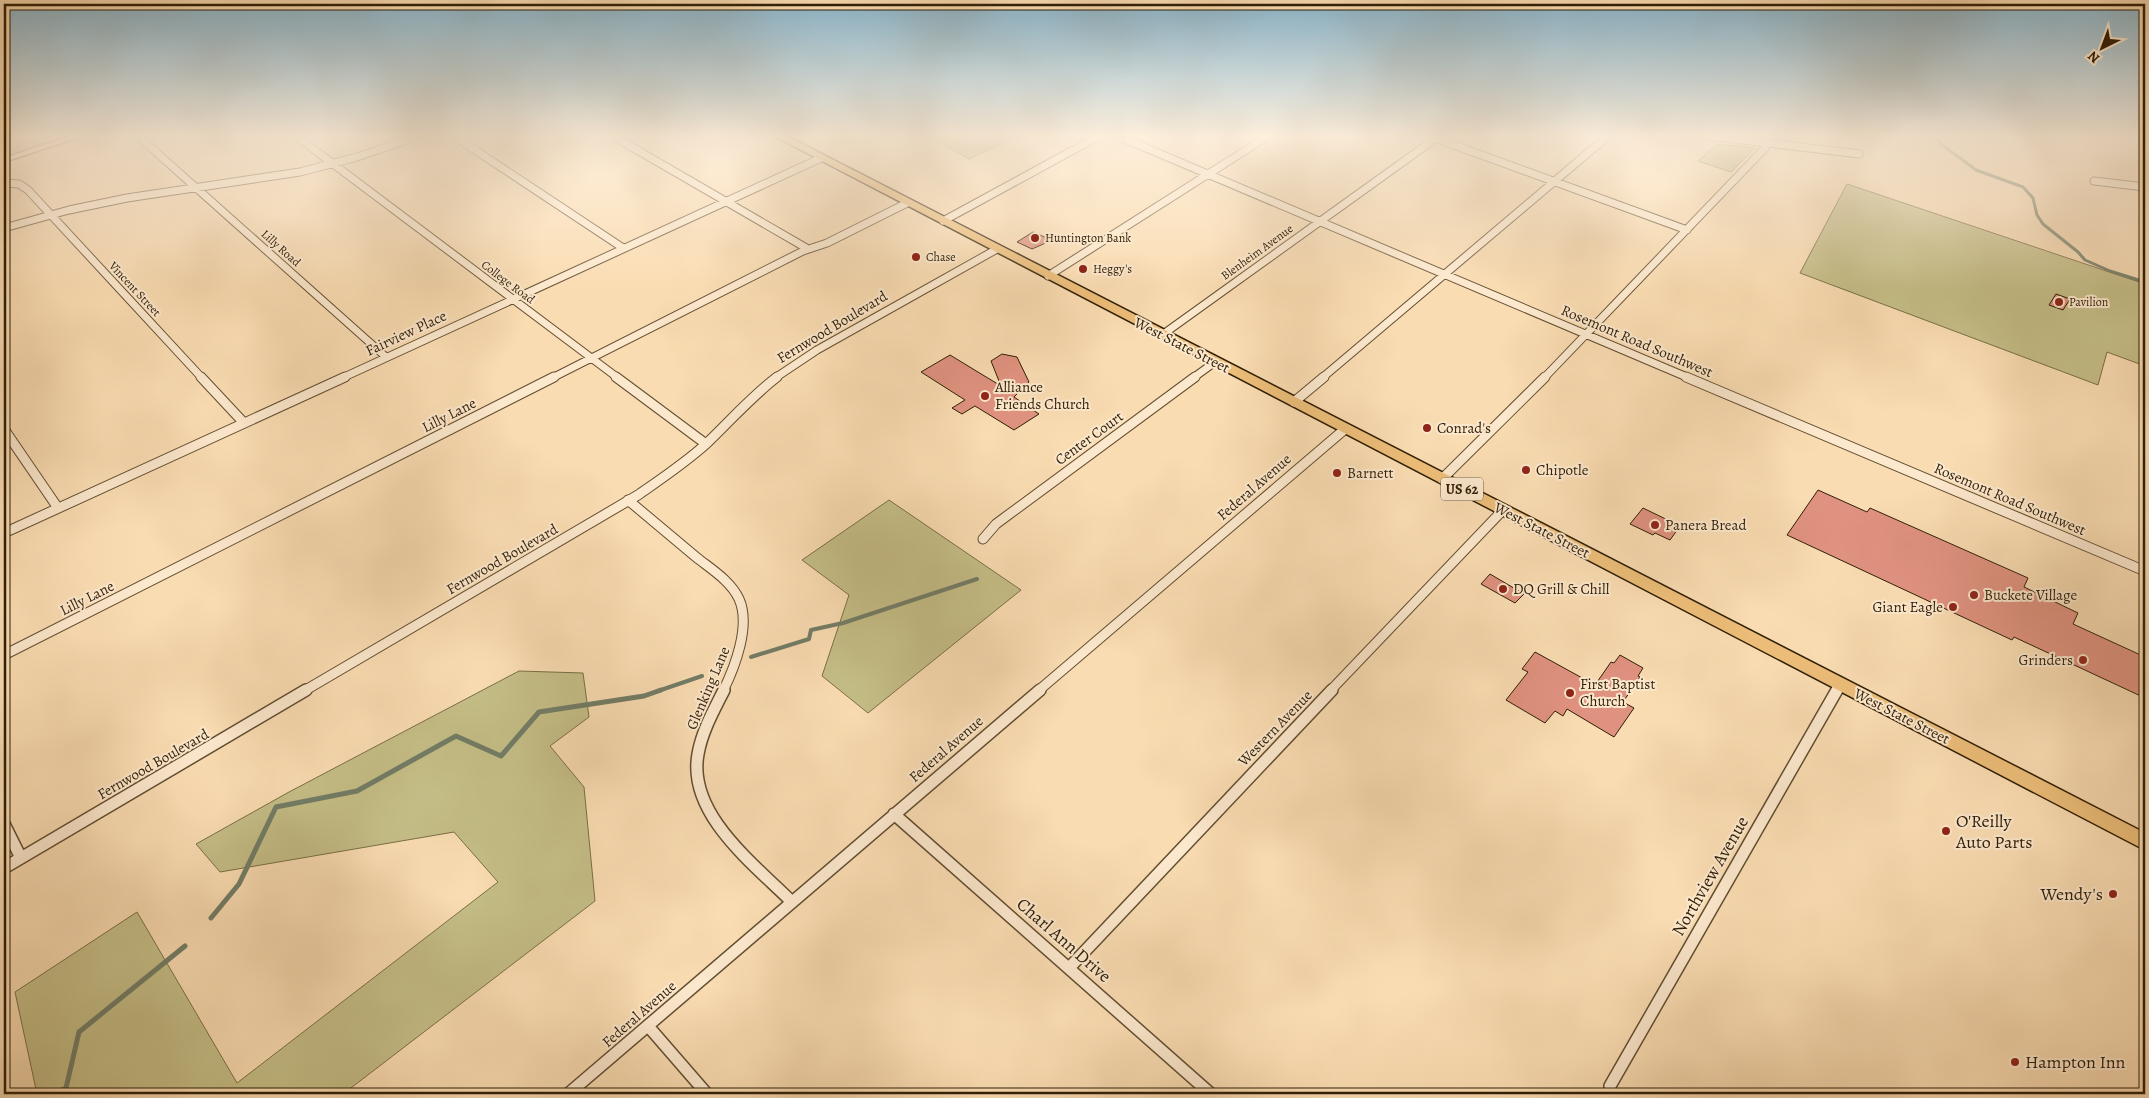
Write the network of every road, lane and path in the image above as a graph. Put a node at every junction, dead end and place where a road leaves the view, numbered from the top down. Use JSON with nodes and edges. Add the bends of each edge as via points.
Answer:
{"nodes":[{"id":1,"x":24,"y":187,"type":"edge"},
{"id":2,"x":202,"y":187,"type":"edge"},
{"id":3,"x":365,"y":187,"type":"edge"},
{"id":4,"x":531,"y":187,"type":"edge"},
{"id":5,"x":702,"y":187,"type":"edge"},
{"id":6,"x":756,"y":187,"type":"edge"},
{"id":7,"x":877,"y":187,"type":"edge"},
{"id":8,"x":1005,"y":187,"type":"edge"},
{"id":9,"x":1186,"y":187,"type":"edge"},
{"id":10,"x":1238,"y":187,"type":"edge"},
{"id":11,"x":1366,"y":187,"type":"edge"},
{"id":12,"x":1548,"y":187,"type":"edge"},
{"id":13,"x":1569,"y":187,"type":"edge"},
{"id":14,"x":1728,"y":187,"type":"edge"},
{"id":15,"x":196,"y":188,"type":"junction"},
{"id":16,"x":726,"y":201,"type":"junction"},
{"id":17,"x":907,"y":203,"type":"junction"},
{"id":18,"x":51,"y":215,"type":"junction"},
{"id":19,"x":943,"y":221,"type":"junction"},
{"id":20,"x":1319,"y":222,"type":"junction"},
{"id":21,"x":4,"y":228,"type":"edge"},
{"id":22,"x":1687,"y":230,"type":"junction"},
{"id":23,"x":623,"y":248,"type":"junction"},
{"id":24,"x":808,"y":249,"type":"junction"},
{"id":25,"x":996,"y":249,"type":"junction"},
{"id":26,"x":1444,"y":274,"type":"junction"},
{"id":27,"x":1048,"y":276,"type":"junction"},
{"id":28,"x":512,"y":299,"type":"junction"},
{"id":29,"x":1586,"y":334,"type":"junction"},
{"id":30,"x":1162,"y":335,"type":"junction"},
{"id":31,"x":386,"y":357,"type":"junction"},
{"id":32,"x":591,"y":359,"type":"junction"},
{"id":33,"x":1215,"y":362,"type":"junction"},
{"id":34,"x":1294,"y":402,"type":"junction"},
{"id":35,"x":244,"y":423,"type":"junction"},
{"id":36,"x":4,"y":429,"type":"edge"},
{"id":37,"x":1345,"y":429,"type":"junction"},
{"id":38,"x":706,"y":444,"type":"junction"},
{"id":39,"x":1442,"y":479,"type":"junction"},
{"id":40,"x":628,"y":500,"type":"junction"},
{"id":41,"x":58,"y":508,"type":"junction"},
{"id":42,"x":1503,"y":510,"type":"junction"},
{"id":43,"x":4,"y":533,"type":"edge"},
{"id":44,"x":983,"y":539,"type":"dead end"},
{"id":45,"x":2145,"y":571,"type":"edge"},
{"id":46,"x":4,"y":655,"type":"edge"},
{"id":47,"x":1840,"y":684,"type":"junction"},
{"id":48,"x":894,"y":814,"type":"junction"},
{"id":49,"x":4,"y":824,"type":"edge"},
{"id":50,"x":2145,"y":842,"type":"edge"},
{"id":51,"x":21,"y":858,"type":"junction"},
{"id":52,"x":4,"y":868,"type":"edge"},
{"id":53,"x":792,"y":902,"type":"junction"},
{"id":54,"x":1069,"y":968,"type":"junction"},
{"id":55,"x":648,"y":1026,"type":"junction"},
{"id":56,"x":1610,"y":1086,"type":"dead end"},
{"id":57,"x":568,"y":1094,"type":"edge"},
{"id":58,"x":707,"y":1094,"type":"edge"},
{"id":59,"x":1211,"y":1094,"type":"edge"}],
"edges":[{"from":1,"to":18,"type":"street","name":"Vincent Street"},
{"from":2,"to":15,"type":"street"},
{"from":3,"to":28,"type":"street","name":"College Road"},
{"from":4,"to":23,"type":"street"},
{"from":5,"to":16,"type":"street"},
{"from":6,"to":16,"type":"street","name":"Fairview Place"},
{"from":7,"to":17,"type":"highway","name":"West State Street","number":"US 62"},
{"from":8,"to":19,"type":"street"},
{"from":9,"to":27,"type":"street"},
{"from":10,"to":20,"type":"street","name":"Rosemont Road Southwest"},
{"from":11,"to":20,"type":"street","name":"Blenheim Avenue"},
{"from":12,"to":26,"type":"street"},
{"from":13,"to":22,"type":"street"},
{"from":14,"to":22,"type":"street"},
{"from":15,"to":18,"type":"street","via":[[127,198]]},
{"from":15,"to":31,"type":"street","name":"Lilly Road"},
{"from":16,"to":23,"type":"street","name":"Fairview Place"},
{"from":16,"to":24,"type":"street"},
{"from":17,"to":19,"type":"highway","name":"West State Street","number":"US 62"},
{"from":17,"to":24,"type":"street","name":"Lilly Lane"},
{"from":18,"to":21,"type":"street"},
{"from":18,"to":35,"type":"street","name":"Vincent Street"},
{"from":19,"to":25,"type":"highway","name":"West State Street","number":"US 62"},
{"from":20,"to":26,"type":"street","name":"Rosemont Road Southwest"},
{"from":20,"to":30,"type":"street","name":"Blenheim Avenue"},
{"from":22,"to":29,"type":"street"},
{"from":23,"to":28,"type":"street","name":"Fairview Place"},
{"from":24,"to":32,"type":"street","name":"Lilly Lane"},
{"from":25,"to":27,"type":"highway","name":"West State Street","number":"US 62"},
{"from":25,"to":38,"type":"street","name":"Fernwood Boulevard","via":[[784,371],[758,390]]},
{"from":26,"to":29,"type":"street","name":"Rosemont Road Southwest"},
{"from":26,"to":34,"type":"street"},
{"from":27,"to":30,"type":"highway","name":"West State Street","number":"US 62"},
{"from":28,"to":31,"type":"street","name":"Fairview Place"},
{"from":28,"to":32,"type":"street","name":"College Road"},
{"from":29,"to":39,"type":"street"},
{"from":29,"to":45,"type":"street","name":"Rosemont Road Southwest"},
{"from":30,"to":33,"type":"highway","name":"West State Street","number":"US 62"},
{"from":31,"to":35,"type":"street","name":"Fairview Place"},
{"from":32,"to":38,"type":"street","name":"College Road"},
{"from":32,"to":46,"type":"street","name":"Lilly Lane"},
{"from":33,"to":34,"type":"highway","name":"West State Street","number":"US 62"},
{"from":33,"to":44,"type":"street","name":"Center Court","via":[[996,524]]},
{"from":34,"to":37,"type":"highway","name":"West State Street","number":"US 62"},
{"from":35,"to":41,"type":"street","name":"Fairview Place"},
{"from":36,"to":41,"type":"street"},
{"from":37,"to":39,"type":"highway","name":"West State Street","number":"US 62"},
{"from":37,"to":48,"type":"street","name":"Federal Avenue"},
{"from":38,"to":40,"type":"street","name":"Fernwood Boulevard","via":[[658,482]]},
{"from":39,"to":42,"type":"highway","name":"West State Street","number":"US 62"},
{"from":40,"to":51,"type":"street","name":"Fernwood Boulevard"},
{"from":40,"to":53,"type":"street","name":"Glenking Lane","via":[[710,568],[739,598],[743,640],[735,668],[700,746],[698,786],[703,802],[722,830]]},
{"from":41,"to":43,"type":"street","name":"Fairview Place"},
{"from":42,"to":47,"type":"highway","name":"West State Street","number":"US 62"},
{"from":42,"to":54,"type":"street","name":"Western Avenue"},
{"from":47,"to":50,"type":"highway","name":"West State Street","number":"US 62"},
{"from":47,"to":56,"type":"street","name":"Northview Avenue"},
{"from":48,"to":53,"type":"street","name":"Federal Avenue"},
{"from":48,"to":54,"type":"street","name":"Charl Ann Drive"},
{"from":49,"to":51,"type":"street"},
{"from":51,"to":52,"type":"street","name":"Fernwood Boulevard"},
{"from":53,"to":55,"type":"street","name":"Federal Avenue"},
{"from":54,"to":59,"type":"street","name":"Charl Ann Drive"},
{"from":55,"to":57,"type":"street","name":"Federal Avenue"},
{"from":55,"to":58,"type":"street"}]}
